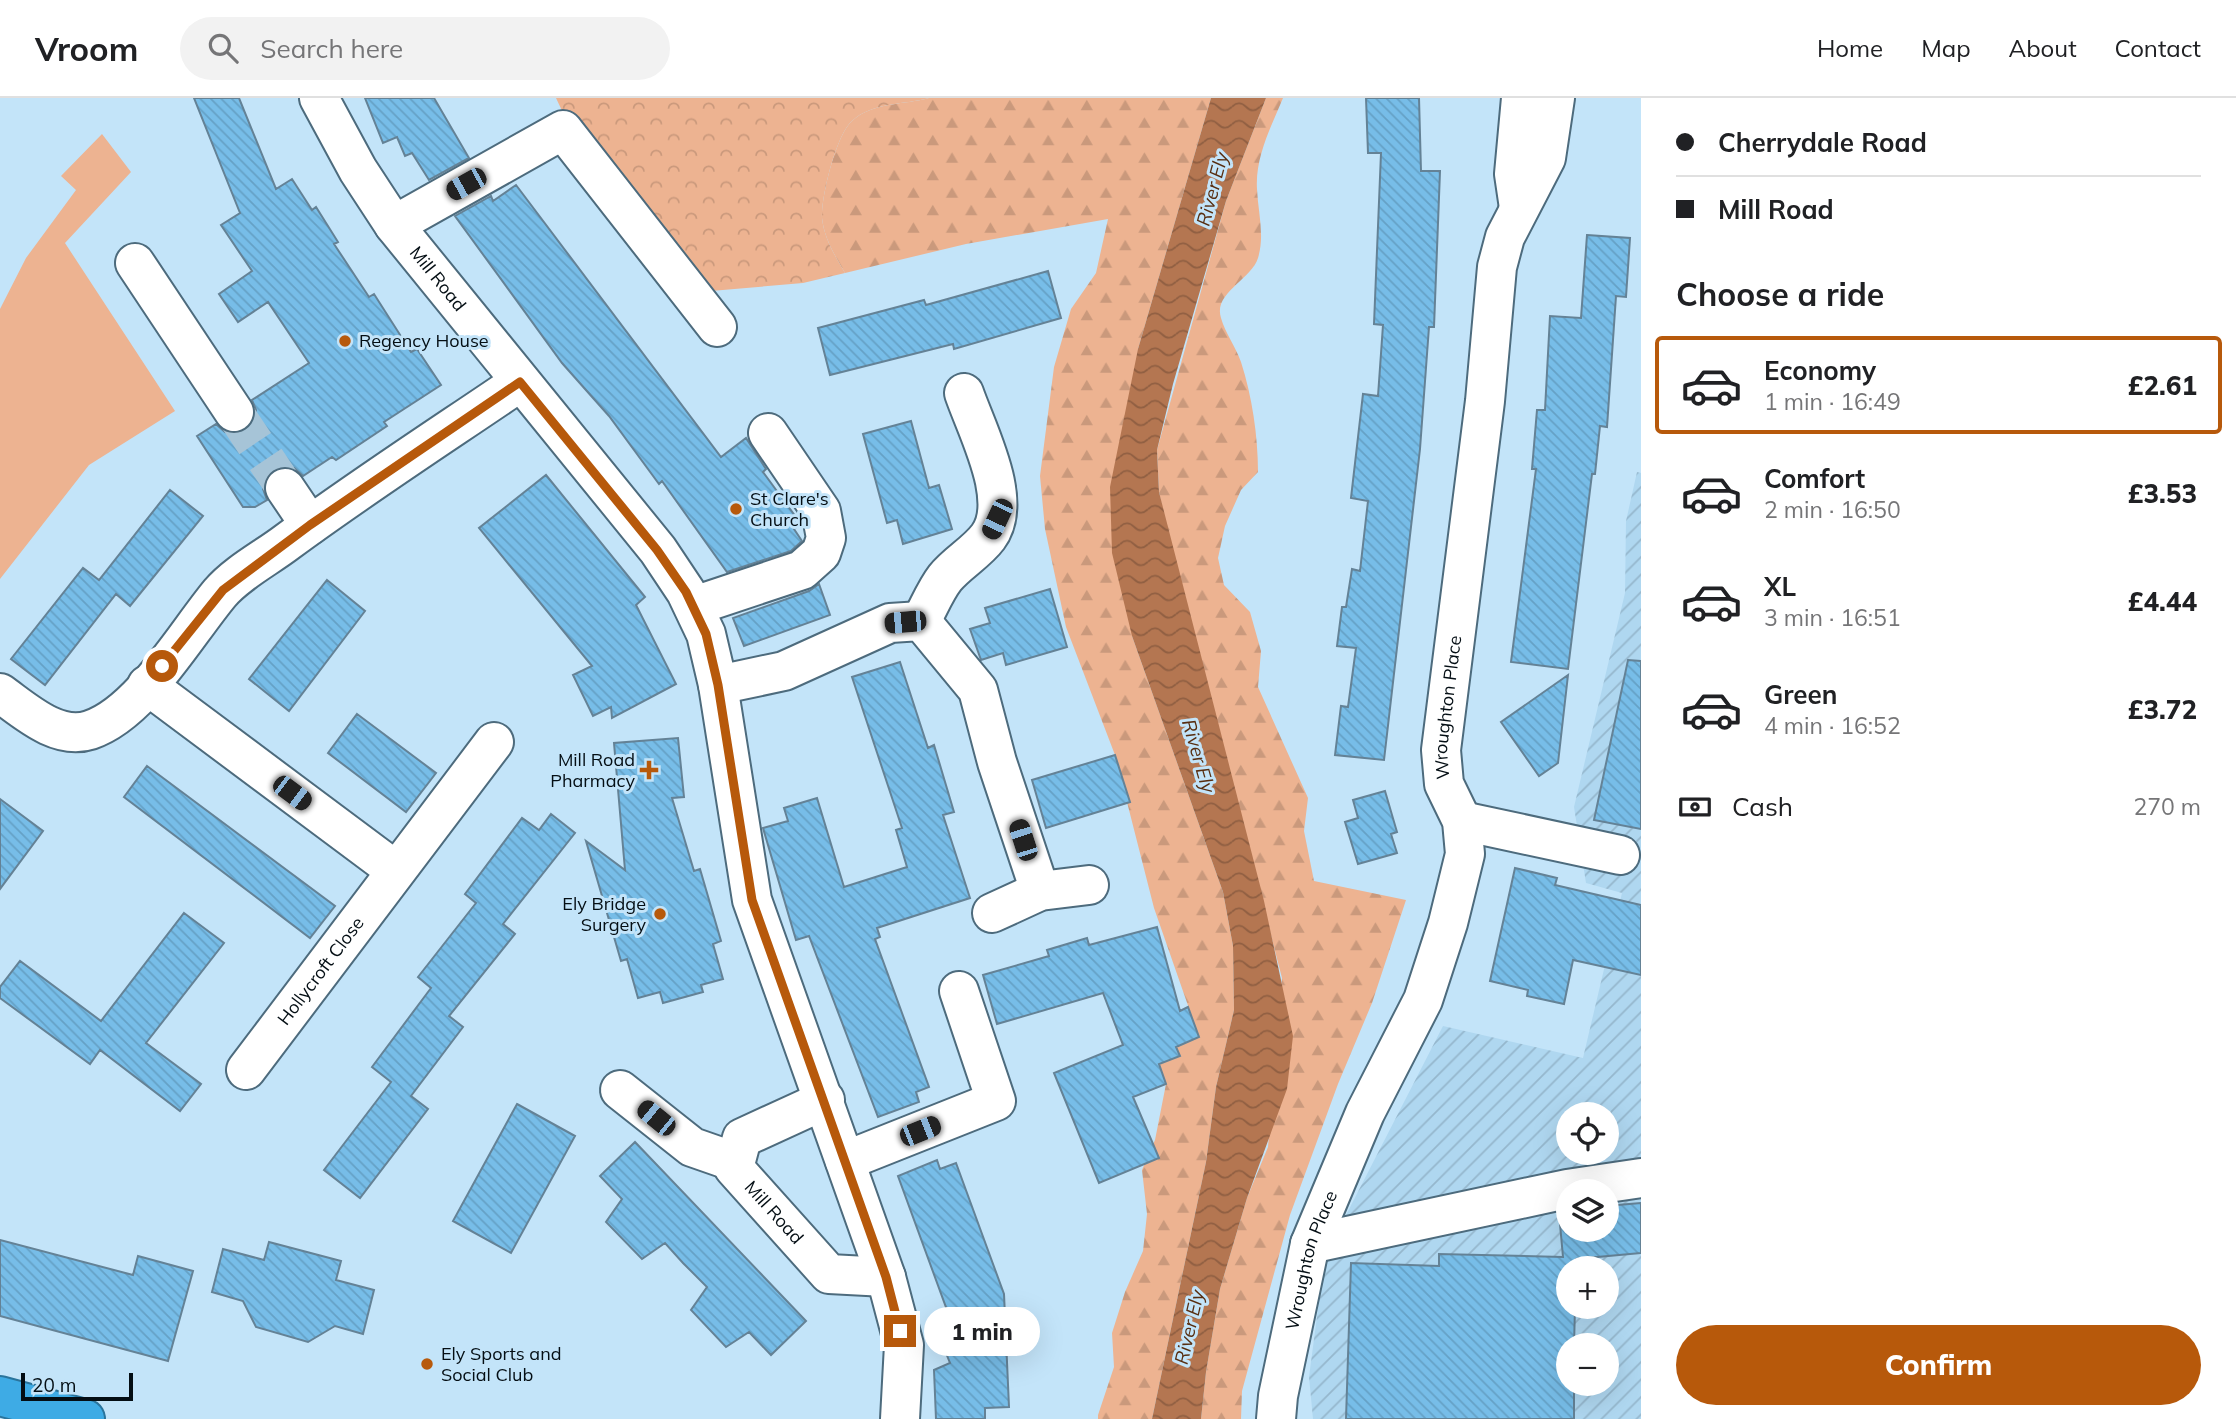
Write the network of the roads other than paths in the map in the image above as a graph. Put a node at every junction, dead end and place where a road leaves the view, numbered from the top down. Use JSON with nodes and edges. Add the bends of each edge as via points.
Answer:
{"nodes":[{"id":1,"x":319,"y":98,"type":"edge"},
{"id":2,"x":1521,"y":98,"type":"edge"},
{"id":3,"x":1555,"y":98,"type":"edge"},
{"id":4,"x":1519,"y":208,"type":"junction"},
{"id":5,"x":394,"y":225,"type":"junction"},
{"id":6,"x":135,"y":263,"type":"dead end"},
{"id":7,"x":718,"y":327,"type":"dead end"},
{"id":8,"x":520,"y":382,"type":"junction"},
{"id":9,"x":964,"y":393,"type":"dead end"},
{"id":10,"x":234,"y":412,"type":"tunnel mouth"},
{"id":11,"x":768,"y":433,"type":"dead end"},
{"id":12,"x":285,"y":488,"type":"tunnel mouth"},
{"id":13,"x":310,"y":525,"type":"junction"},
{"id":14,"x":694,"y":606,"type":"junction"},
{"id":15,"x":921,"y":621,"type":"junction"},
{"id":16,"x":147,"y":685,"type":"junction"},
{"id":17,"x":718,"y":685,"type":"junction"},
{"id":18,"x":0,"y":693,"type":"edge"},
{"id":19,"x":494,"y":742,"type":"dead end"},
{"id":20,"x":1462,"y":821,"type":"junction"},
{"id":21,"x":1619,"y":855,"type":"dead end"},
{"id":22,"x":395,"y":870,"type":"junction"},
{"id":23,"x":1089,"y":885,"type":"dead end"},
{"id":24,"x":1040,"y":891,"type":"junction"},
{"id":25,"x":992,"y":913,"type":"dead end"},
{"id":26,"x":959,"y":990,"type":"dead end"},
{"id":27,"x":246,"y":1070,"type":"dead end"},
{"id":28,"x":620,"y":1090,"type":"dead end"},
{"id":29,"x":825,"y":1100,"type":"junction"},
{"id":30,"x":845,"y":1161,"type":"junction"},
{"id":31,"x":736,"y":1162,"type":"junction"},
{"id":32,"x":1641,"y":1178,"type":"edge"},
{"id":33,"x":1310,"y":1244,"type":"junction"},
{"id":34,"x":886,"y":1277,"type":"junction"},
{"id":35,"x":0,"y":1396,"type":"edge"},
{"id":36,"x":85,"y":1419,"type":"edge"},
{"id":37,"x":900,"y":1419,"type":"edge"},
{"id":38,"x":1276,"y":1419,"type":"edge"}],
"edges":[{"from":1,"to":5,"type":"street","name":"Mill Road"},
{"from":2,"to":4,"type":"street","via":[[1514,174]]},
{"from":3,"to":4,"type":"street","name":"Wroughton Place","via":[[1546,158]]},
{"from":4,"to":20,"type":"street","name":"Wroughton Place","via":[[1505,237],[1494,286],[1485,401],[1441,750],[1444,784]]},
{"from":5,"to":7,"type":"street","via":[[563,130]]},
{"from":5,"to":8,"type":"street","name":"Mill Road"},
{"from":6,"to":10,"type":"street"},
{"from":8,"to":13,"type":"street"},
{"from":8,"to":14,"type":"street","name":"Mill Road","via":[[657,550]]},
{"from":9,"to":15,"type":"street","via":[[1000,497],[997,519],[977,550],[945,578]]},
{"from":11,"to":14,"type":"street","via":[[821,512],[826,538],[821,553],[802,569]]},
{"from":12,"to":13,"type":"street"},
{"from":13,"to":16,"type":"street","via":[[223,590]]},
{"from":14,"to":17,"type":"street","name":"Mill Road"},
{"from":15,"to":17,"type":"street","via":[[890,623],[784,671]]},
{"from":15,"to":24,"type":"street","via":[[978,690]]},
{"from":16,"to":18,"type":"street","via":[[114,720],[86,732],[46,725]]},
{"from":16,"to":22,"type":"street"},
{"from":17,"to":29,"type":"street","name":"Mill Road","via":[[752,900]]},
{"from":19,"to":22,"type":"street","name":"Hollycroft Close"},
{"from":20,"to":21,"type":"street"},
{"from":20,"to":33,"type":"street","name":"Wroughton Place","via":[[1465,854],[1423,1000],[1365,1113]]},
{"from":22,"to":27,"type":"street","name":"Hollycroft Close"},
{"from":23,"to":24,"type":"street"},
{"from":24,"to":25,"type":"street"},
{"from":26,"to":30,"type":"street","via":[[996,1101]]},
{"from":28,"to":31,"type":"street","via":[[692,1147]]},
{"from":29,"to":30,"type":"street","name":"Mill Road"},
{"from":29,"to":31,"type":"street","name":"Mill Road","via":[[742,1138]]},
{"from":30,"to":34,"type":"street","name":"Mill Road"},
{"from":31,"to":34,"type":"street","name":"Mill Road","via":[[734,1168],[829,1274]]},
{"from":32,"to":33,"type":"street","via":[[1567,1189]]},
{"from":33,"to":38,"type":"street","name":"Wroughton Place"},
{"from":34,"to":37,"type":"street","name":"Mill Road","via":[[904,1345]]},
{"from":35,"to":36,"type":"highway"}]}
